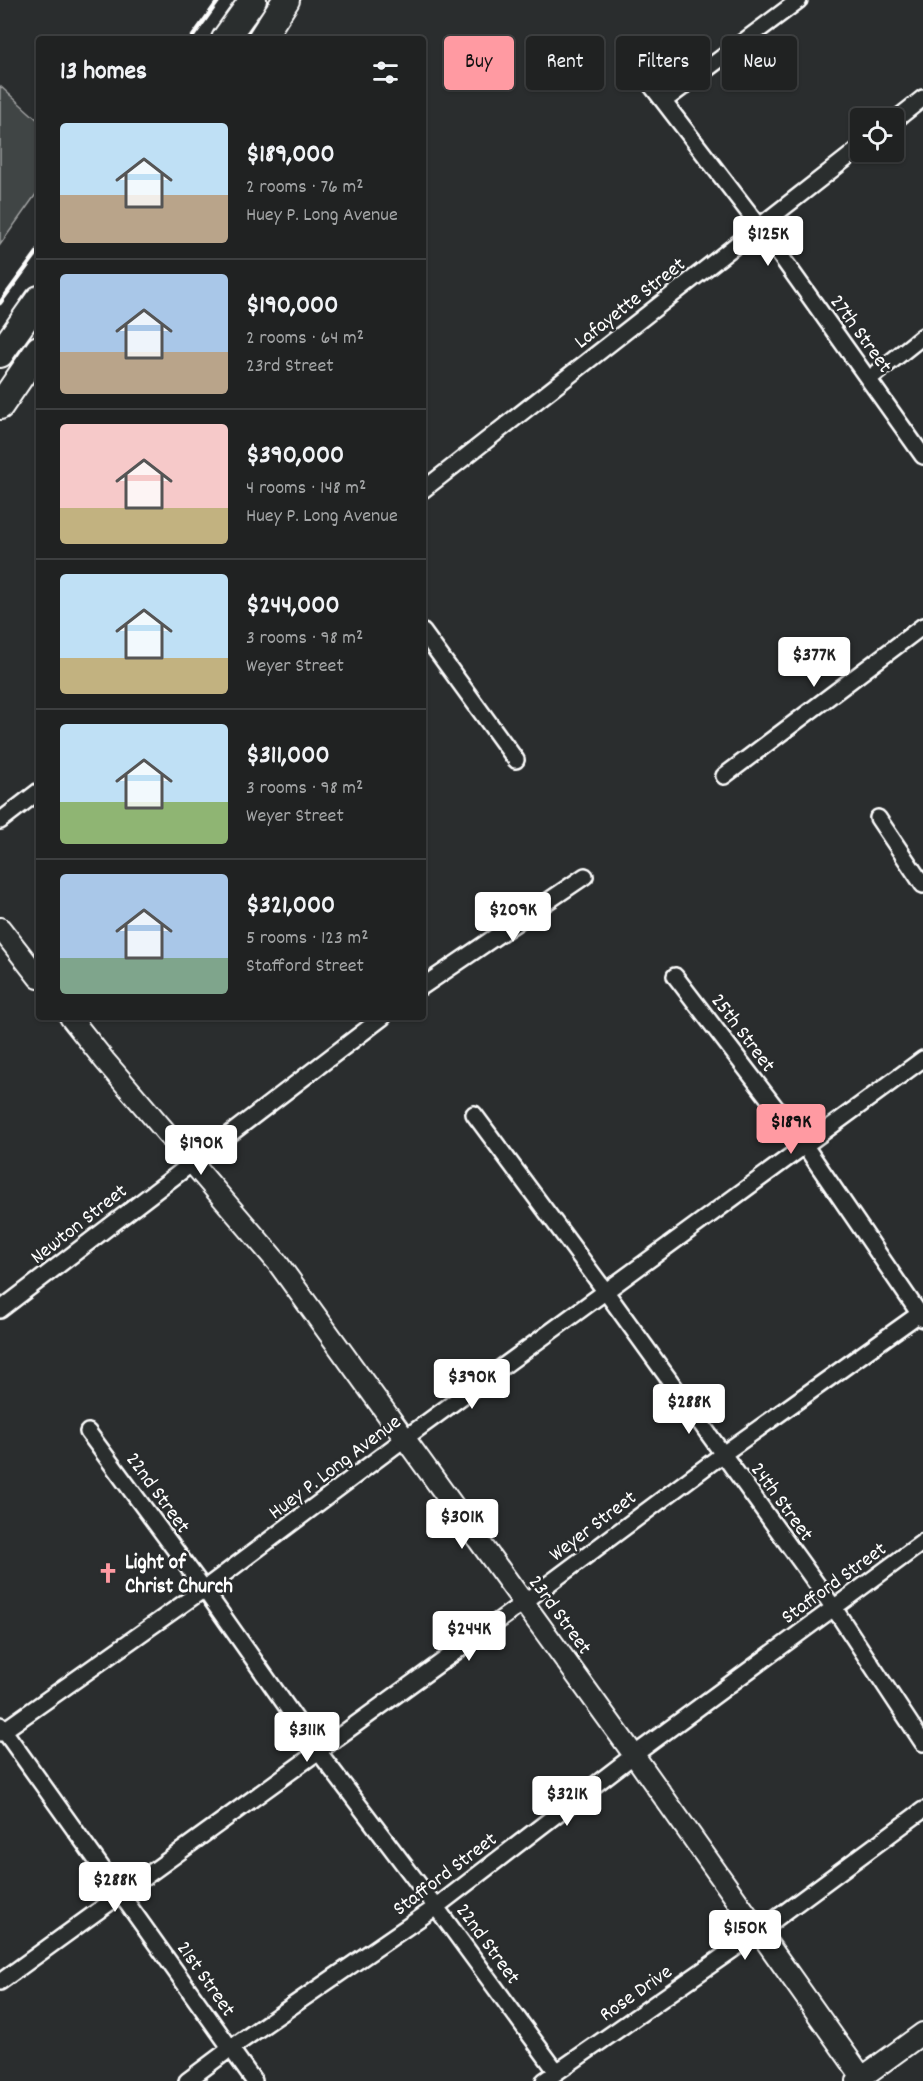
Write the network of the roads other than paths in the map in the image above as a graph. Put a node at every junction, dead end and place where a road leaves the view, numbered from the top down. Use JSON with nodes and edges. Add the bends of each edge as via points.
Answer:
{"nodes":[{"id":1,"x":253,"y":0,"type":"edge"},
{"id":2,"x":286,"y":0,"type":"edge"},
{"id":3,"x":799,"y":0,"type":"edge"},
{"id":4,"x":227,"y":36,"type":"edge"},
{"id":5,"x":263,"y":36,"type":"edge"},
{"id":6,"x":655,"y":90,"type":"edge"},
{"id":7,"x":923,"y":98,"type":"edge"},
{"id":8,"x":664,"y":101,"type":"junction"},
{"id":9,"x":904,"y":113,"type":"edge"},
{"id":10,"x":850,"y":156,"type":"edge"},
{"id":11,"x":759,"y":226,"type":"junction"},
{"id":12,"x":36,"y":303,"type":"edge"},
{"id":13,"x":923,"y":336,"type":"edge"},
{"id":14,"x":36,"y":353,"type":"edge"},
{"id":15,"x":0,"y":354,"type":"edge"},
{"id":16,"x":869,"y":379,"type":"junction"},
{"id":17,"x":0,"y":406,"type":"edge"},
{"id":18,"x":923,"y":456,"type":"edge"},
{"id":19,"x":426,"y":488,"type":"edge"},
{"id":20,"x":923,"y":626,"type":"edge"},
{"id":21,"x":426,"y":636,"type":"edge"},
{"id":22,"x":516,"y":760,"type":"dead end"},
{"id":23,"x":724,"y":776,"type":"dead end"},
{"id":24,"x":36,"y":793,"type":"edge"},
{"id":25,"x":878,"y":818,"type":"dead end"},
{"id":26,"x":0,"y":821,"type":"edge"},
{"id":27,"x":585,"y":876,"type":"dead end"},
{"id":28,"x":923,"y":885,"type":"edge"},
{"id":29,"x":0,"y":928,"type":"edge"},
{"id":30,"x":36,"y":974,"type":"edge"},
{"id":31,"x":675,"y":976,"type":"dead end"},
{"id":32,"x":426,"y":984,"type":"edge"},
{"id":33,"x":72,"y":1020,"type":"edge"},
{"id":34,"x":379,"y":1020,"type":"edge"},
{"id":35,"x":923,"y":1059,"type":"edge"},
{"id":36,"x":474,"y":1114,"type":"dead end"},
{"id":37,"x":805,"y":1146,"type":"junction"},
{"id":38,"x":192,"y":1162,"type":"junction"},
{"id":39,"x":606,"y":1292,"type":"junction"},
{"id":40,"x":0,"y":1310,"type":"edge"},
{"id":41,"x":921,"y":1317,"type":"edge"},
{"id":42,"x":88,"y":1432,"type":"dead end"},
{"id":43,"x":404,"y":1439,"type":"junction"},
{"id":44,"x":723,"y":1454,"type":"junction"},
{"id":45,"x":923,"y":1542,"type":"edge"},
{"id":46,"x":204,"y":1589,"type":"junction"},
{"id":47,"x":523,"y":1603,"type":"junction"},
{"id":48,"x":834,"y":1608,"type":"junction"},
{"id":49,"x":1,"y":1729,"type":"edge"},
{"id":50,"x":923,"y":1743,"type":"edge"},
{"id":51,"x":318,"y":1751,"type":"junction"},
{"id":52,"x":634,"y":1755,"type":"junction"},
{"id":53,"x":923,"y":1810,"type":"edge"},
{"id":54,"x":122,"y":1894,"type":"junction"},
{"id":55,"x":436,"y":1907,"type":"junction"},
{"id":56,"x":758,"y":1932,"type":"junction"},
{"id":57,"x":0,"y":1983,"type":"edge"},
{"id":58,"x":923,"y":2033,"type":"edge"},
{"id":59,"x":231,"y":2048,"type":"junction"},
{"id":60,"x":557,"y":2072,"type":"junction"},
{"id":61,"x":861,"y":2080,"type":"edge"},
{"id":62,"x":188,"y":2081,"type":"edge"},
{"id":63,"x":255,"y":2081,"type":"edge"},
{"id":64,"x":544,"y":2081,"type":"edge"}],
"edges":[{"from":1,"to":4,"type":"highway"},
{"from":2,"to":5,"type":"highway"},
{"from":3,"to":8,"type":"street"},
{"from":6,"to":8,"type":"street","name":"27th Street"},
{"from":7,"to":9,"type":"street"},
{"from":8,"to":11,"type":"street","name":"27th Street"},
{"from":10,"to":11,"type":"street","name":"Lafayette Street"},
{"from":11,"to":16,"type":"street","name":"27th Street"},
{"from":11,"to":19,"type":"street","name":"Lafayette Street"},
{"from":12,"to":15,"type":"highway"},
{"from":13,"to":16,"type":"street"},
{"from":14,"to":17,"type":"highway"},
{"from":16,"to":18,"type":"street","name":"27th Street"},
{"from":20,"to":23,"type":"street"},
{"from":21,"to":22,"type":"street"},
{"from":24,"to":26,"type":"street"},
{"from":25,"to":28,"type":"street"},
{"from":27,"to":32,"type":"street"},
{"from":29,"to":30,"type":"street"},
{"from":31,"to":37,"type":"street","name":"25th Street"},
{"from":33,"to":38,"type":"street","name":"23rd Street"},
{"from":34,"to":38,"type":"street","name":"Newton Street"},
{"from":35,"to":37,"type":"street","name":"Huey P. Long Avenue"},
{"from":36,"to":39,"type":"street","name":"24th Street"},
{"from":37,"to":39,"type":"street","name":"Huey P. Long Avenue"},
{"from":37,"to":41,"type":"street","name":"25th Street"},
{"from":38,"to":40,"type":"street","name":"Newton Street"},
{"from":38,"to":43,"type":"street","name":"23rd Street","via":[[277,1262]]},
{"from":39,"to":43,"type":"street","name":"Huey P. Long Avenue"},
{"from":39,"to":44,"type":"street","name":"24th Street"},
{"from":41,"to":44,"type":"street","name":"Weyer Street"},
{"from":42,"to":46,"type":"street","name":"22nd Street"},
{"from":43,"to":46,"type":"street","name":"Huey P. Long Avenue"},
{"from":43,"to":47,"type":"street","name":"23rd Street"},
{"from":44,"to":47,"type":"street","name":"Weyer Street"},
{"from":44,"to":48,"type":"street","name":"24th Street"},
{"from":45,"to":48,"type":"street","name":"Stafford Street"},
{"from":46,"to":49,"type":"street","name":"Huey P. Long Avenue"},
{"from":46,"to":51,"type":"street","name":"22nd Street"},
{"from":47,"to":51,"type":"street","name":"Weyer Street"},
{"from":47,"to":52,"type":"street","name":"23rd Street"},
{"from":48,"to":50,"type":"street","name":"24th Street"},
{"from":48,"to":52,"type":"street","name":"Stafford Street"},
{"from":49,"to":54,"type":"street","name":"21st Street"},
{"from":51,"to":54,"type":"street","name":"Weyer Street"},
{"from":51,"to":55,"type":"street","name":"22nd Street"},
{"from":52,"to":55,"type":"street","name":"Stafford Street"},
{"from":52,"to":56,"type":"street","name":"23rd Street"},
{"from":53,"to":56,"type":"street","name":"Rose Drive"},
{"from":54,"to":57,"type":"street","name":"Weyer Street"},
{"from":54,"to":59,"type":"street","name":"21st Street"},
{"from":55,"to":59,"type":"street","name":"Stafford Street"},
{"from":55,"to":60,"type":"street","name":"22nd Street"},
{"from":56,"to":60,"type":"street","name":"Rose Drive"},
{"from":56,"to":61,"type":"street","name":"23rd Street"},
{"from":58,"to":61,"type":"street"},
{"from":59,"to":62,"type":"street","name":"Stafford Street"},
{"from":59,"to":63,"type":"street","name":"21st Street"},
{"from":60,"to":64,"type":"street","name":"Rose Drive"}]}
